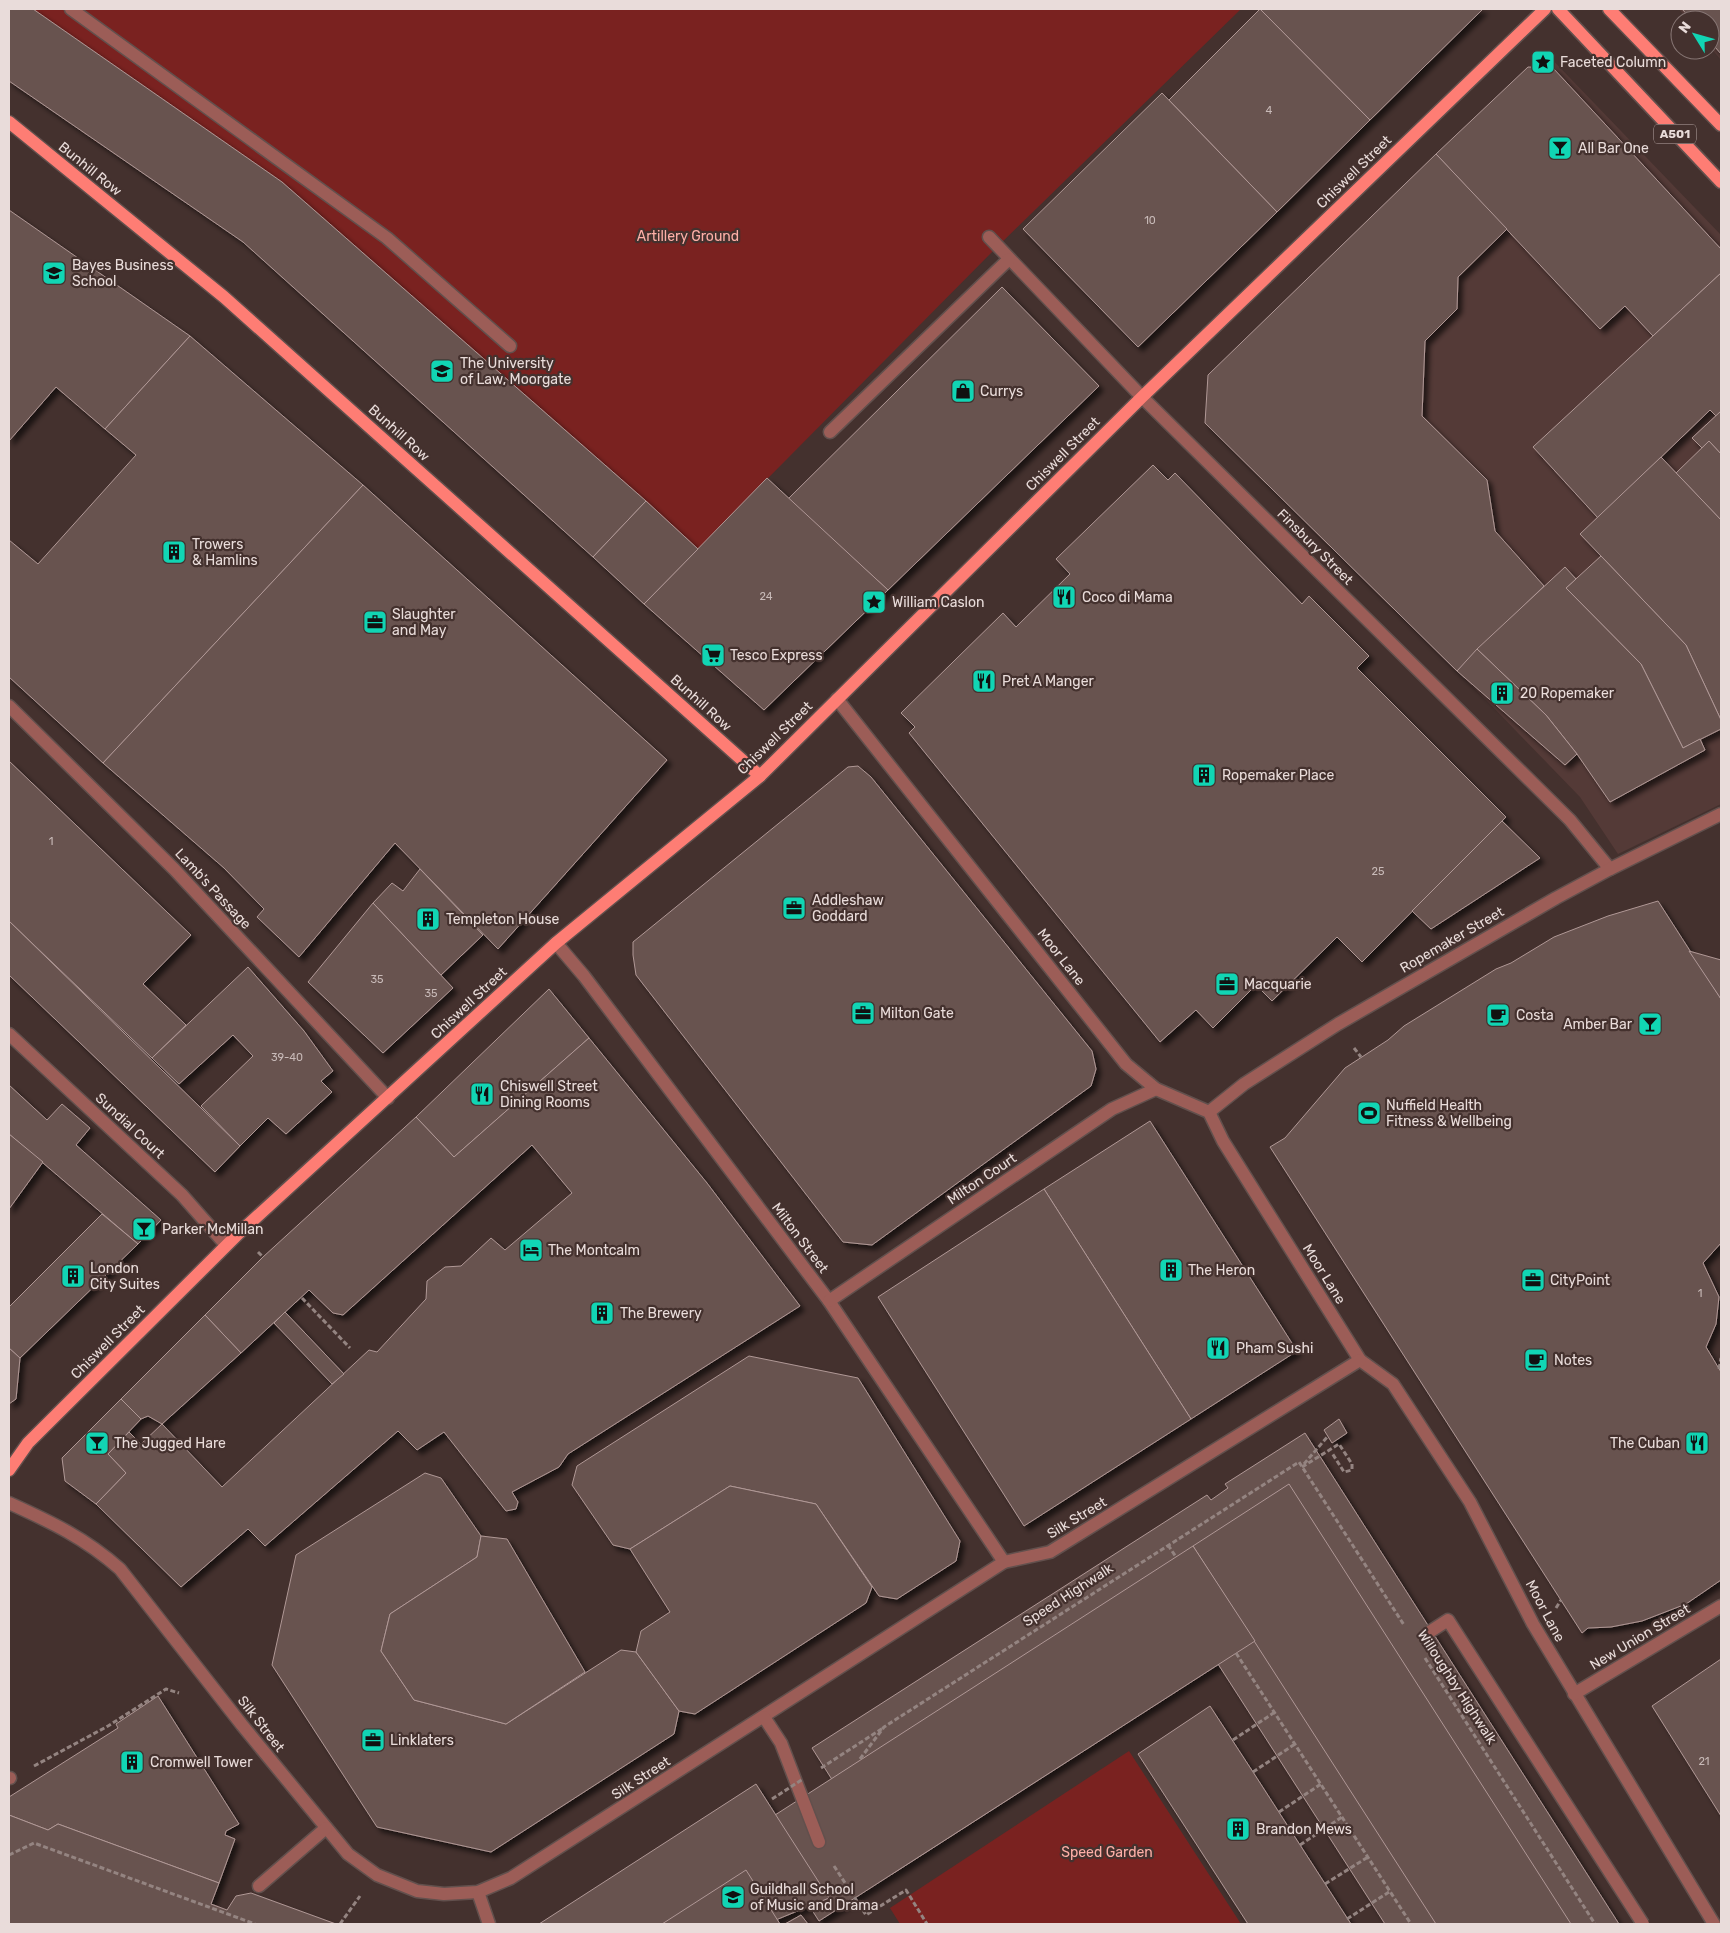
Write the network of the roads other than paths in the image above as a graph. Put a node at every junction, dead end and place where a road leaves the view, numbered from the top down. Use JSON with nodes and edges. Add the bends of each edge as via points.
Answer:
{"nodes":[{"id":1,"x":70,"y":9,"type":"edge"},
{"id":2,"x":1545,"y":9,"type":"edge"},
{"id":3,"x":1558,"y":9,"type":"edge"},
{"id":4,"x":1609,"y":9,"type":"edge"},
{"id":5,"x":9,"y":122,"type":"edge"},
{"id":6,"x":1721,"y":126,"type":"edge"},
{"id":7,"x":1721,"y":182,"type":"edge"},
{"id":8,"x":993,"y":242,"type":"dead end"},
{"id":9,"x":1009,"y":259,"type":"junction"},
{"id":10,"x":510,"y":346,"type":"dead end"},
{"id":11,"x":1142,"y":397,"type":"junction"},
{"id":12,"x":830,"y":432,"type":"dead end"},
{"id":13,"x":836,"y":700,"type":"junction"},
{"id":14,"x":9,"y":706,"type":"edge"},
{"id":15,"x":760,"y":776,"type":"junction"},
{"id":16,"x":1721,"y":814,"type":"edge"},
{"id":17,"x":1610,"y":869,"type":"junction"},
{"id":18,"x":556,"y":943,"type":"junction"},
{"id":19,"x":9,"y":1034,"type":"edge"},
{"id":20,"x":1156,"y":1089,"type":"junction"},
{"id":21,"x":388,"y":1098,"type":"junction"},
{"id":22,"x":1209,"y":1112,"type":"junction"},
{"id":23,"x":226,"y":1245,"type":"junction"},
{"id":24,"x":829,"y":1301,"type":"junction"},
{"id":25,"x":1360,"y":1360,"type":"junction"},
{"id":26,"x":9,"y":1470,"type":"edge"},
{"id":27,"x":9,"y":1504,"type":"edge"},
{"id":28,"x":1004,"y":1562,"type":"junction"},
{"id":29,"x":1721,"y":1606,"type":"edge"},
{"id":30,"x":1431,"y":1631,"type":"dead end"},
{"id":31,"x":1574,"y":1694,"type":"junction"},
{"id":32,"x":764,"y":1717,"type":"junction"},
{"id":33,"x":326,"y":1828,"type":"junction"},
{"id":34,"x":819,"y":1842,"type":"road end"},
{"id":35,"x":259,"y":1886,"type":"dead end"},
{"id":36,"x":478,"y":1892,"type":"junction"},
{"id":37,"x":489,"y":1924,"type":"edge"},
{"id":38,"x":1643,"y":1924,"type":"edge"},
{"id":39,"x":1714,"y":1924,"type":"edge"}],
"edges":[{"from":1,"to":10,"type":"street","via":[[387,238]]},
{"from":2,"to":11,"type":"main road","name":"Chiswell Street"},
{"from":3,"to":7,"type":"main road","number":"A501"},
{"from":4,"to":6,"type":"main road"},
{"from":5,"to":15,"type":"main road","name":"Bunhill Row","via":[[224,297]]},
{"from":8,"to":9,"type":"street","name":"Finsbury Street"},
{"from":9,"to":11,"type":"street","name":"Finsbury Street"},
{"from":9,"to":12,"type":"street"},
{"from":11,"to":13,"type":"main road","name":"Chiswell Street"},
{"from":11,"to":17,"type":"street","name":"Finsbury Street","via":[[1570,820]]},
{"from":13,"to":15,"type":"main road","name":"Chiswell Street"},
{"from":13,"to":20,"type":"street","name":"Moor Lane","via":[[1126,1064]]},
{"from":14,"to":21,"type":"street","name":"Lamb's Passage","via":[[174,869]]},
{"from":15,"to":18,"type":"main road","name":"Chiswell Street"},
{"from":16,"to":17,"type":"street","name":"Ropemaker Street"},
{"from":17,"to":22,"type":"street","name":"Ropemaker Street","via":[[1338,1024],[1244,1084]]},
{"from":18,"to":21,"type":"main road","name":"Chiswell Street"},
{"from":18,"to":24,"type":"street","name":"Milton Street"},
{"from":19,"to":23,"type":"street","name":"Sundial Court","via":[[182,1195]]},
{"from":20,"to":22,"type":"street","name":"Moor Lane"},
{"from":20,"to":24,"type":"street","name":"Milton Court","via":[[1112,1109]]},
{"from":21,"to":23,"type":"main road","name":"Chiswell Street"},
{"from":22,"to":25,"type":"street","name":"Moor Lane","via":[[1223,1141]]},
{"from":23,"to":26,"type":"main road","name":"Chiswell Street","via":[[28,1444]]},
{"from":24,"to":28,"type":"street","name":"Milton Street"},
{"from":25,"to":28,"type":"street","name":"Silk Street","via":[[1050,1552]]},
{"from":25,"to":31,"type":"street","name":"Moor Lane","via":[[1393,1384],[1416,1417],[1475,1510],[1533,1624]]},
{"from":27,"to":33,"type":"street","name":"Silk Street","via":[[63,1527],[97,1548],[120,1570]]},
{"from":28,"to":32,"type":"street","name":"Silk Street"},
{"from":29,"to":31,"type":"street","name":"New Union Street"},
{"from":30,"to":38,"type":"street","bridge":true,"via":[[1448,1620]]},
{"from":31,"to":39,"type":"street","name":"Moor Lane"},
{"from":32,"to":34,"type":"street","via":[[781,1743]]},
{"from":32,"to":36,"type":"street","name":"Silk Street","via":[[512,1878]]},
{"from":33,"to":35,"type":"street"},
{"from":33,"to":36,"type":"street","name":"Silk Street","via":[[348,1854],[377,1875],[417,1891],[444,1894]]},
{"from":36,"to":37,"type":"street"}]}
